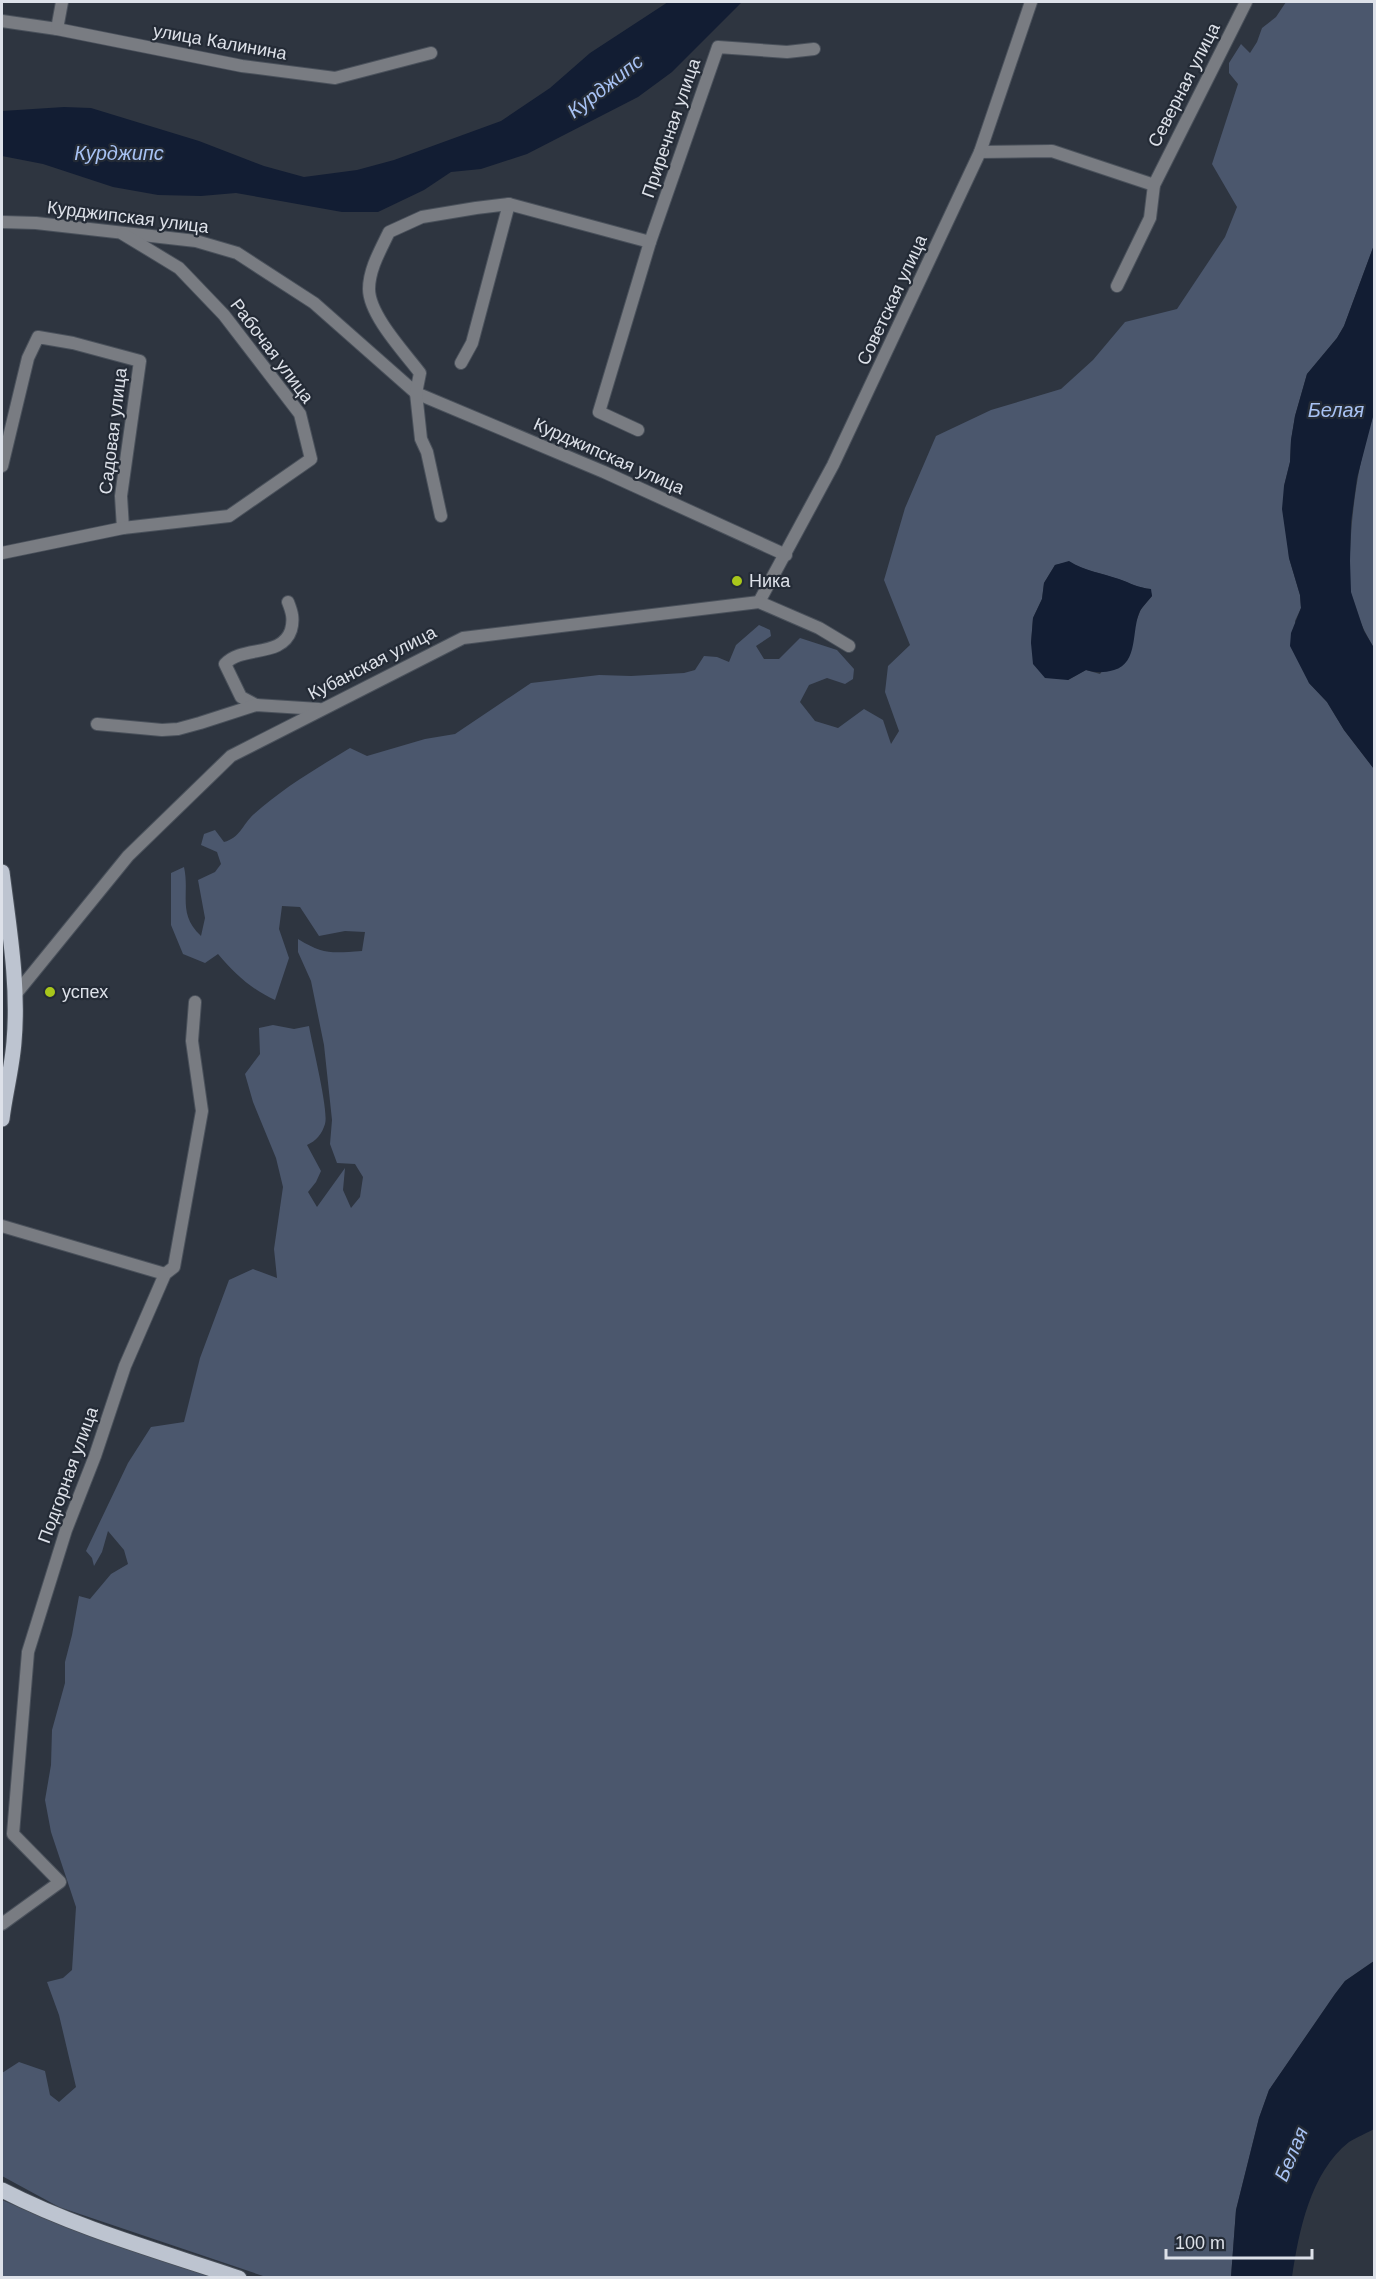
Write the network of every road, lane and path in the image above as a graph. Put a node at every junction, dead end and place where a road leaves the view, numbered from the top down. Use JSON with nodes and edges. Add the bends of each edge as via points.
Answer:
{"nodes":[{"id":1,"x":62,"y":2,"type":"edge"},
{"id":2,"x":1031,"y":2,"type":"edge"},
{"id":3,"x":1246,"y":2,"type":"edge"},
{"id":4,"x":2,"y":21,"type":"edge"},
{"id":5,"x":57,"y":29,"type":"junction"},
{"id":6,"x":813,"y":49,"type":"dead end"},
{"id":7,"x":431,"y":53,"type":"dead end"},
{"id":8,"x":980,"y":152,"type":"junction"},
{"id":9,"x":1154,"y":185,"type":"junction"},
{"id":10,"x":509,"y":204,"type":"junction"},
{"id":11,"x":2,"y":222,"type":"edge"},
{"id":12,"x":120,"y":232,"type":"junction"},
{"id":13,"x":650,"y":242,"type":"junction"},
{"id":14,"x":1117,"y":286,"type":"dead end"},
{"id":15,"x":461,"y":363,"type":"dead end"},
{"id":16,"x":416,"y":393,"type":"junction"},
{"id":17,"x":638,"y":429,"type":"dead end"},
{"id":18,"x":2,"y":466,"type":"edge"},
{"id":19,"x":441,"y":516,"type":"dead end"},
{"id":20,"x":123,"y":528,"type":"junction"},
{"id":21,"x":2,"y":553,"type":"edge"},
{"id":22,"x":786,"y":555,"type":"junction"},
{"id":23,"x":288,"y":602,"type":"dead end"},
{"id":24,"x":759,"y":602,"type":"junction"},
{"id":25,"x":849,"y":646,"type":"dead end"},
{"id":26,"x":256,"y":705,"type":"junction"},
{"id":27,"x":320,"y":709,"type":"junction"},
{"id":28,"x":96,"y":724,"type":"dead end"},
{"id":29,"x":2,"y":872,"type":"edge"},
{"id":30,"x":13,"y":952,"type":"junction"},
{"id":31,"x":2,"y":979,"type":"edge"},
{"id":32,"x":8,"y":998,"type":"edge"},
{"id":33,"x":195,"y":1002,"type":"dead end"},
{"id":34,"x":2,"y":1024,"type":"edge"},
{"id":35,"x":14,"y":1042,"type":"junction"},
{"id":36,"x":2,"y":1119,"type":"edge"},
{"id":37,"x":2,"y":1226,"type":"edge"},
{"id":38,"x":165,"y":1274,"type":"junction"},
{"id":39,"x":2,"y":1924,"type":"edge"},
{"id":40,"x":2,"y":2190,"type":"edge"},
{"id":41,"x":239,"y":2277,"type":"edge"}],
"edges":[{"from":1,"to":5,"type":"street"},
{"from":2,"to":8,"type":"street","name":"Советская улица"},
{"from":3,"to":9,"type":"street","name":"Северная улица"},
{"from":4,"to":5,"type":"street","name":"улица Калинина"},
{"from":5,"to":7,"type":"street","name":"улица Калинина","via":[[242,66],[335,78]]},
{"from":6,"to":13,"type":"street","name":"Приречная улица","via":[[787,52],[718,47]]},
{"from":8,"to":9,"type":"street","via":[[1052,151]]},
{"from":8,"to":22,"type":"street","name":"Советская улица","via":[[833,465]]},
{"from":9,"to":14,"type":"street","name":"Северная улица","via":[[1150,218]]},
{"from":10,"to":13,"type":"street"},
{"from":10,"to":15,"type":"street","via":[[471,343]]},
{"from":10,"to":16,"type":"street","via":[[422,217],[389,231],[375,261],[369,290],[376,312],[420,373]]},
{"from":11,"to":12,"type":"street","name":"Курджипская улица"},
{"from":12,"to":16,"type":"street","name":"Курджипская улица","via":[[196,241],[237,253],[314,303]]},
{"from":12,"to":20,"type":"street","name":"Рабочая улица","via":[[179,268],[224,315],[300,414],[311,459],[229,516]]},
{"from":13,"to":17,"type":"street","name":"Приречная улица","via":[[599,412]]},
{"from":16,"to":19,"type":"street","via":[[421,439]]},
{"from":16,"to":22,"type":"street","name":"Курджипская улица","via":[[604,472]]},
{"from":18,"to":20,"type":"street","name":"Садовая улица","via":[[28,358],[38,338],[140,361],[121,496]]},
{"from":20,"to":21,"type":"street","name":"Рабочая улица"},
{"from":22,"to":24,"type":"street","name":"Советская улица"},
{"from":23,"to":26,"type":"street","via":[[293,614],[292,627],[282,644],[230,658],[225,664],[241,697]]},
{"from":24,"to":25,"type":"street"},
{"from":24,"to":27,"type":"street","name":"Кубанская улица","via":[[463,638]]},
{"from":26,"to":27,"type":"street"},
{"from":26,"to":28,"type":"street","via":[[177,729]]},
{"from":27,"to":32,"type":"street","name":"Кубанская улица","via":[[231,756],[128,856]]},
{"from":29,"to":30,"type":"main road"},
{"from":30,"to":31,"type":"main road"},
{"from":30,"to":32,"type":"main road"},
{"from":32,"to":35,"type":"main road"},
{"from":33,"to":38,"type":"street","name":"Подгорная улица","via":[[192,1041],[202,1111],[174,1268]]},
{"from":34,"to":35,"type":"main road"},
{"from":35,"to":36,"type":"main road"},
{"from":37,"to":38,"type":"street"},
{"from":38,"to":39,"type":"street","name":"Подгорная улица","via":[[125,1366],[66,1530],[28,1652],[13,1834],[60,1881]]},
{"from":40,"to":41,"type":"main road","via":[[79,2224]]}]}
